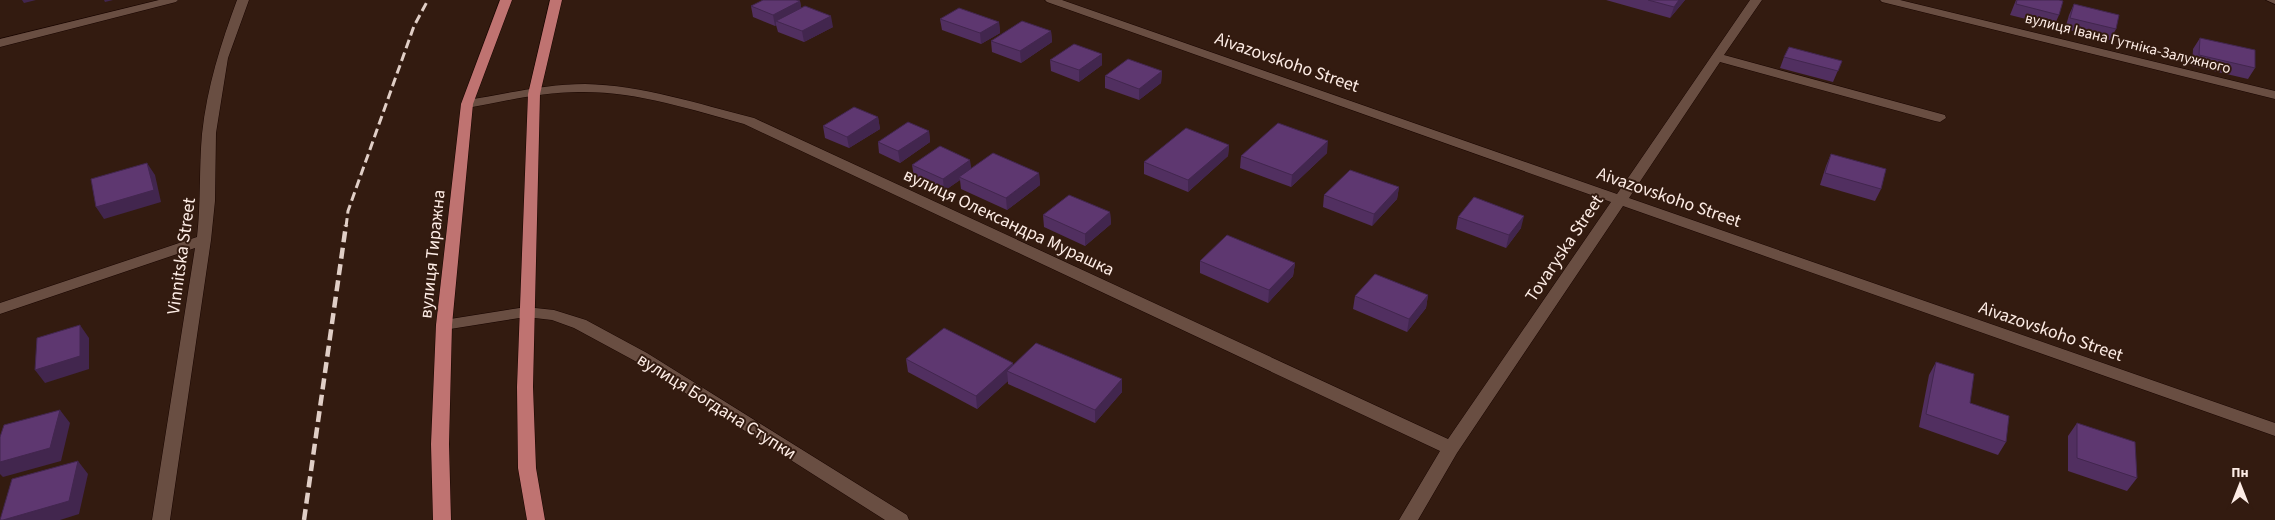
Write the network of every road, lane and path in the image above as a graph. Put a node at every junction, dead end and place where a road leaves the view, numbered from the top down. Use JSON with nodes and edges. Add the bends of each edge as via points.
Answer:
{"nodes":[{"id":1,"x":172,"y":0,"type":"edge"},
{"id":2,"x":243,"y":0,"type":"edge"},
{"id":3,"x":506,"y":0,"type":"edge"},
{"id":4,"x":556,"y":0,"type":"edge"},
{"id":5,"x":1051,"y":0,"type":"edge"},
{"id":6,"x":1756,"y":0,"type":"edge"},
{"id":7,"x":1886,"y":0,"type":"edge"},
{"id":8,"x":0,"y":43,"type":"edge"},
{"id":9,"x":1717,"y":57,"type":"junction"},
{"id":10,"x":534,"y":94,"type":"junction"},
{"id":11,"x":2275,"y":95,"type":"edge"},
{"id":12,"x":467,"y":104,"type":"junction"},
{"id":13,"x":1940,"y":118,"type":"dead end"},
{"id":14,"x":1620,"y":199,"type":"junction"},
{"id":15,"x":204,"y":240,"type":"junction"},
{"id":16,"x":0,"y":309,"type":"edge"},
{"id":17,"x":526,"y":312,"type":"junction"},
{"id":18,"x":444,"y":325,"type":"junction"},
{"id":19,"x":2275,"y":430,"type":"edge"},
{"id":20,"x":1451,"y":448,"type":"junction"},
{"id":21,"x":161,"y":520,"type":"edge"},
{"id":22,"x":442,"y":520,"type":"edge"},
{"id":23,"x":536,"y":520,"type":"edge"},
{"id":24,"x":900,"y":520,"type":"edge"},
{"id":25,"x":1408,"y":520,"type":"edge"}],
"edges":[{"from":1,"to":8,"type":"street"},
{"from":2,"to":15,"type":"street","name":"Vinnitska Street","via":[[222,58],[209,133]]},
{"from":3,"to":12,"type":"main road","name":"вулиця Тиражна"},
{"from":4,"to":10,"type":"main road"},
{"from":5,"to":14,"type":"street","name":"Aivazovskoho Street"},
{"from":6,"to":9,"type":"street","name":"Tovaryska Street"},
{"from":7,"to":11,"type":"street","name":"вулиця Івана Гутніка-Залужного"},
{"from":9,"to":13,"type":"street"},
{"from":9,"to":14,"type":"street","name":"Tovaryska Street"},
{"from":10,"to":12,"type":"street","name":"вулиця Олександра Мурашка"},
{"from":10,"to":17,"type":"main road"},
{"from":10,"to":20,"type":"street","name":"вулиця Олександра Мурашка","via":[[584,88],[626,91],[749,121]]},
{"from":12,"to":18,"type":"main road","name":"вулиця Тиражна"},
{"from":14,"to":19,"type":"street","name":"Aivazovskoho Street"},
{"from":14,"to":20,"type":"street","name":"Tovaryska Street"},
{"from":15,"to":16,"type":"street"},
{"from":15,"to":21,"type":"street","name":"Vinnitska Street"},
{"from":17,"to":18,"type":"street","name":"вулиця Богдана Ступки"},
{"from":17,"to":23,"type":"main road","via":[[527,468]]},
{"from":17,"to":24,"type":"street","name":"вулиця Богдана Ступки","via":[[554,315],[580,324],[641,357]]},
{"from":18,"to":22,"type":"main road","name":"вулиця Тиражна","via":[[440,444]]},
{"from":20,"to":25,"type":"street","name":"Tovaryska Street"}]}
